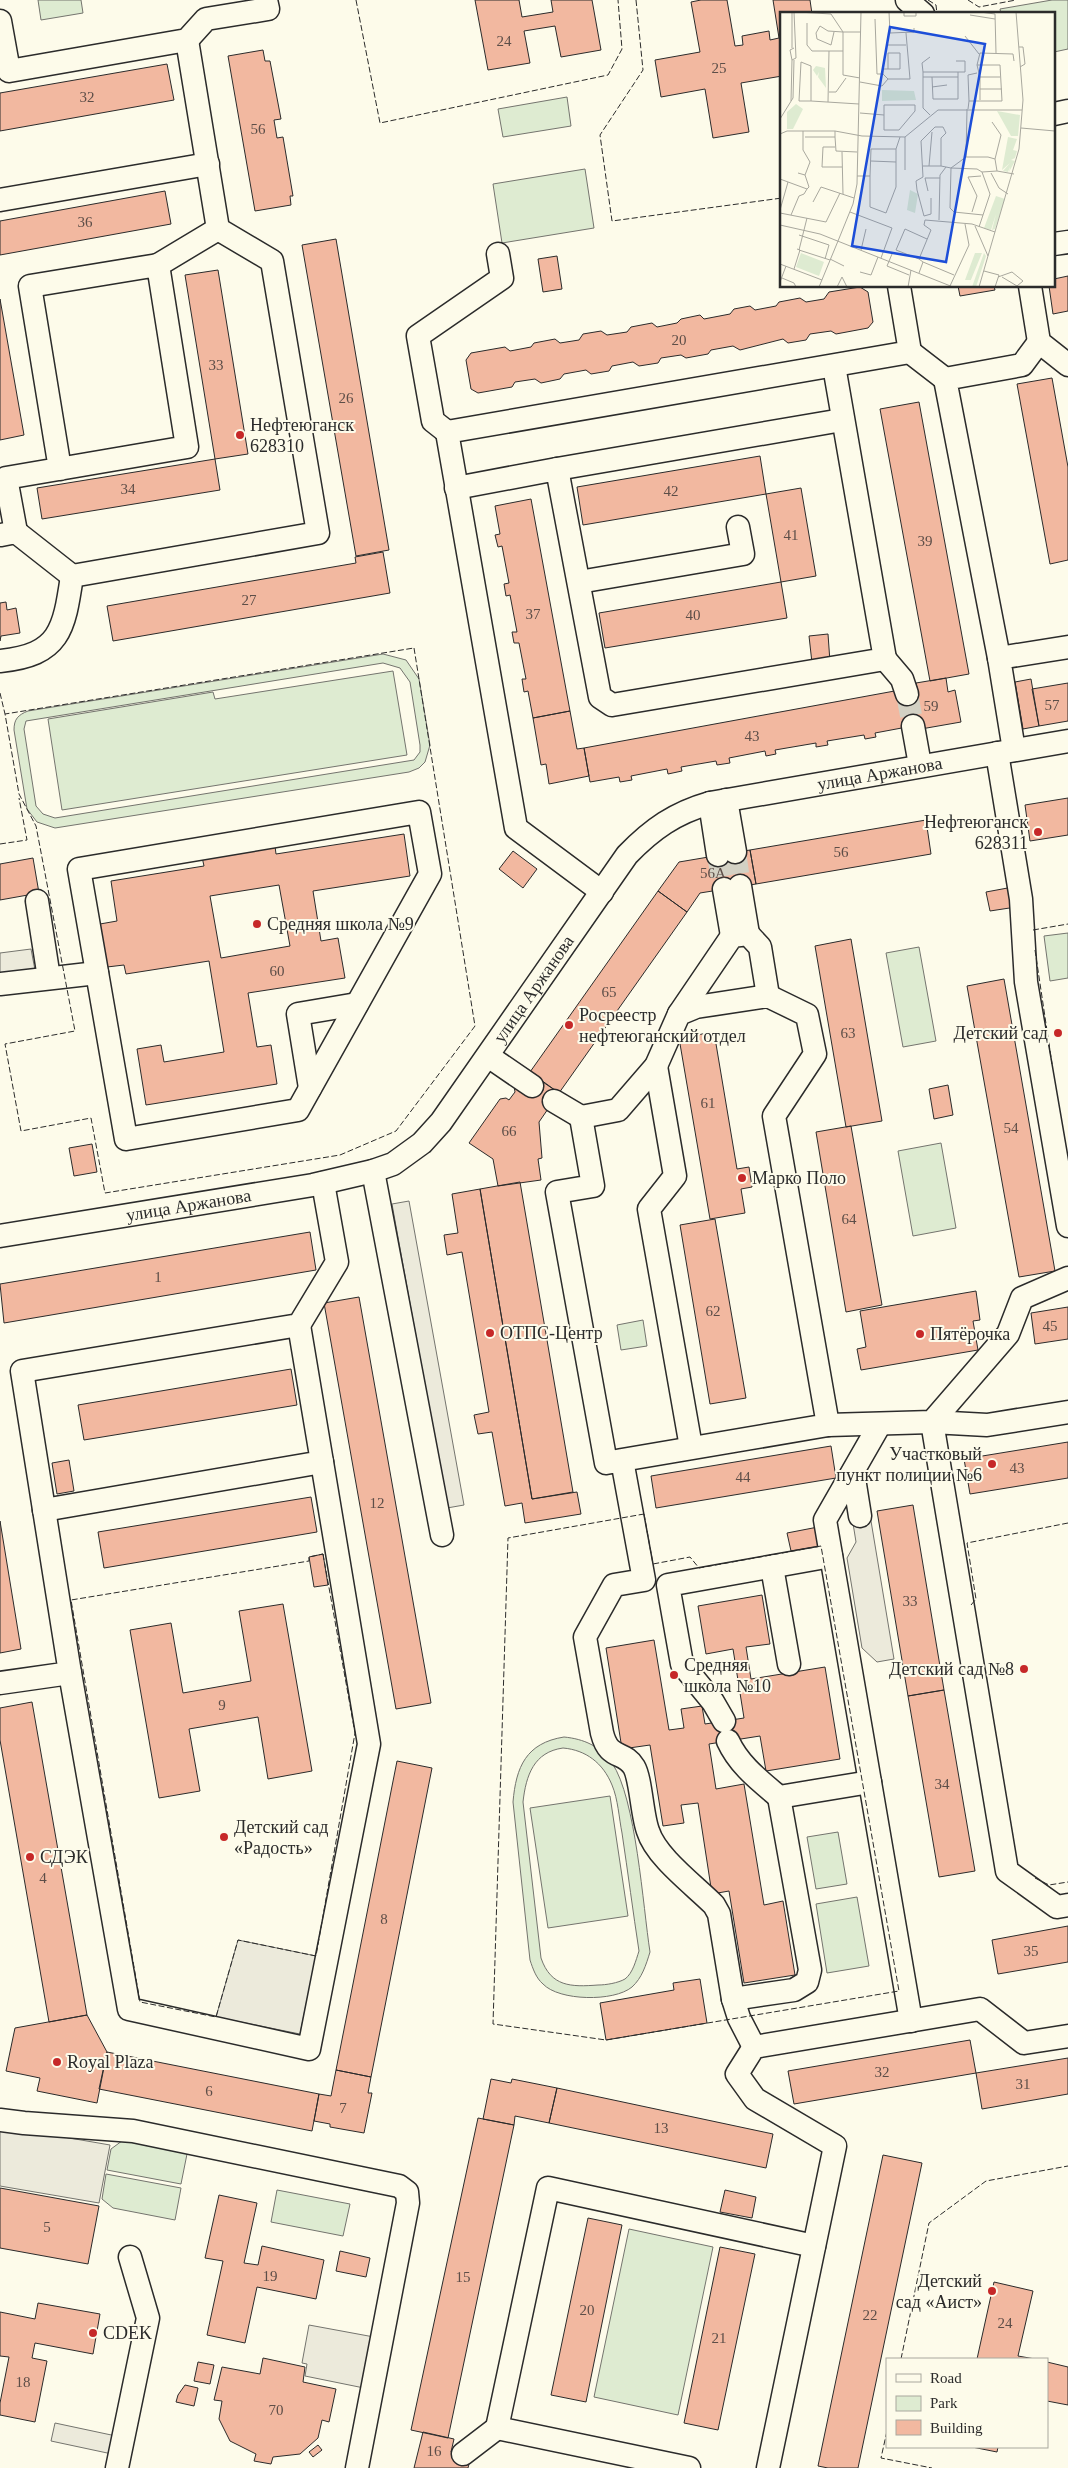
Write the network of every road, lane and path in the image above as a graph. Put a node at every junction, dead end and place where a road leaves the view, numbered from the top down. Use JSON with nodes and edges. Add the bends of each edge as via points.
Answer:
{"nodes":[{"id":1,"x":266,"y":0,"type":"edge"},
{"id":2,"x":907,"y":0,"type":"edge"},
{"id":3,"x":921,"y":12,"type":"edge"},
{"id":4,"x":0,"y":21,"type":"edge"},
{"id":5,"x":187,"y":40,"type":"junction"},
{"id":6,"x":208,"y":164,"type":"junction"},
{"id":7,"x":0,"y":200,"type":"edge"},
{"id":8,"x":218,"y":229,"type":"junction"},
{"id":9,"x":498,"y":254,"type":"dead end"},
{"id":10,"x":158,"y":265,"type":"junction"},
{"id":11,"x":898,"y":288,"type":"edge"},
{"id":12,"x":1030,"y":288,"type":"edge"},
{"id":13,"x":1039,"y":342,"type":"junction"},
{"id":14,"x":910,"y":352,"type":"junction"},
{"id":15,"x":1068,"y":365,"type":"edge"},
{"id":16,"x":834,"y":366,"type":"junction"},
{"id":17,"x":945,"y":379,"type":"junction"},
{"id":18,"x":842,"y":420,"type":"junction"},
{"id":19,"x":447,"y":432,"type":"junction"},
{"id":20,"x":60,"y":469,"type":"junction"},
{"id":21,"x":558,"y":469,"type":"junction"},
{"id":22,"x":456,"y":488,"type":"junction"},
{"id":23,"x":738,"y":527,"type":"dead end"},
{"id":24,"x":8,"y":534,"type":"edge"},
{"id":25,"x":72,"y":576,"type":"junction"},
{"id":26,"x":578,"y":582,"type":"junction"},
{"id":27,"x":1068,"y":647,"type":"edge"},
{"id":28,"x":886,"y":658,"type":"junction"},
{"id":29,"x":999,"y":658,"type":"junction"},
{"id":30,"x":0,"y":661,"type":"edge"},
{"id":31,"x":907,"y":694,"type":"tunnel mouth"},
{"id":32,"x":913,"y":726,"type":"tunnel mouth"},
{"id":33,"x":1068,"y":740,"type":"edge"},
{"id":34,"x":1006,"y":751,"type":"junction"},
{"id":35,"x":920,"y":766,"type":"junction"},
{"id":36,"x":718,"y":801,"type":"junction"},
{"id":37,"x":727,"y":854,"type":"tunnel mouth"},
{"id":38,"x":732,"y":888,"type":"tunnel mouth"},
{"id":39,"x":602,"y":892,"type":"junction"},
{"id":40,"x":37,"y":901,"type":"dead end"},
{"id":41,"x":740,"y":935,"type":"junction"},
{"id":42,"x":97,"y":973,"type":"junction"},
{"id":43,"x":50,"y":978,"type":"junction"},
{"id":44,"x":0,"y":984,"type":"edge"},
{"id":45,"x":768,"y":996,"type":"junction"},
{"id":46,"x":357,"y":1004,"type":"junction"},
{"id":47,"x":680,"y":1014,"type":"junction"},
{"id":48,"x":488,"y":1056,"type":"junction"},
{"id":49,"x":656,"y":1066,"type":"junction"},
{"id":50,"x":532,"y":1086,"type":"dead end"},
{"id":51,"x":310,"y":1088,"type":"junction"},
{"id":52,"x":554,"y":1100,"type":"dead end"},
{"id":53,"x":581,"y":1117,"type":"junction"},
{"id":54,"x":373,"y":1171,"type":"junction"},
{"id":55,"x":323,"y":1183,"type":"junction"},
{"id":56,"x":1068,"y":1226,"type":"edge"},
{"id":57,"x":0,"y":1236,"type":"edge"},
{"id":58,"x":1068,"y":1278,"type":"edge"},
{"id":59,"x":298,"y":1325,"type":"junction"},
{"id":60,"x":1068,"y":1412,"type":"edge"},
{"id":61,"x":932,"y":1422,"type":"junction"},
{"id":62,"x":880,"y":1424,"type":"junction"},
{"id":63,"x":828,"y":1425,"type":"junction"},
{"id":64,"x":691,"y":1447,"type":"junction"},
{"id":65,"x":622,"y":1460,"type":"junction"},
{"id":66,"x":322,"y":1462,"type":"junction"},
{"id":67,"x":852,"y":1472,"type":"junction"},
{"id":68,"x":44,"y":1510,"type":"junction"},
{"id":69,"x":860,"y":1516,"type":"dead end"},
{"id":70,"x":442,"y":1536,"type":"dead end"},
{"id":71,"x":831,"y":1556,"type":"junction"},
{"id":72,"x":772,"y":1567,"type":"junction"},
{"id":73,"x":644,"y":1580,"type":"junction"},
{"id":74,"x":668,"y":1585,"type":"junction"},
{"id":75,"x":789,"y":1664,"type":"dead end"},
{"id":76,"x":70,"y":1672,"type":"junction"},
{"id":77,"x":0,"y":1683,"type":"edge"},
{"id":78,"x":870,"y":1782,"type":"junction"},
{"id":79,"x":779,"y":1797,"type":"junction"},
{"id":80,"x":1068,"y":1905,"type":"edge"},
{"id":81,"x":733,"y":1999,"type":"junction"},
{"id":82,"x":911,"y":2021,"type":"junction"},
{"id":83,"x":1068,"y":2036,"type":"edge"},
{"id":84,"x":754,"y":2047,"type":"junction"},
{"id":85,"x":0,"y":2120,"type":"edge"},
{"id":86,"x":814,"y":2246,"type":"junction"},
{"id":87,"x":130,"y":2257,"type":"dead end"},
{"id":88,"x":497,"y":2428,"type":"junction"},
{"id":89,"x":463,"y":2454,"type":"dead end"},
{"id":90,"x":116,"y":2468,"type":"edge"},
{"id":91,"x":357,"y":2468,"type":"edge"},
{"id":92,"x":689,"y":2468,"type":"edge"},
{"id":93,"x":768,"y":2468,"type":"edge"}],
"edges":[{"from":1,"to":5,"type":"street","via":[[268,8],[206,19]]},
{"from":2,"to":3,"type":"street"},
{"from":4,"to":5,"type":"street","via":[[9,71]]},
{"from":5,"to":6,"type":"street"},
{"from":6,"to":7,"type":"street"},
{"from":6,"to":8,"type":"street"},
{"from":8,"to":10,"type":"street"},
{"from":8,"to":25,"type":"street","via":[[272,261],[318,533]]},
{"from":9,"to":19,"type":"street","via":[[502,278],[418,336],[433,421]]},
{"from":10,"to":20,"type":"street","via":[[187,447]]},
{"from":10,"to":20,"type":"street","via":[[30,286]]},
{"from":11,"to":14,"type":"street"},
{"from":12,"to":13,"type":"street"},
{"from":13,"to":15,"type":"street"},
{"from":13,"to":17,"type":"street","via":[[1022,365]]},
{"from":14,"to":16,"type":"street"},
{"from":14,"to":17,"type":"street"},
{"from":16,"to":18,"type":"street"},
{"from":16,"to":19,"type":"street"},
{"from":17,"to":29,"type":"street"},
{"from":18,"to":21,"type":"street"},
{"from":18,"to":28,"type":"street"},
{"from":19,"to":22,"type":"street"},
{"from":20,"to":24,"type":"street","via":[[6,478]]},
{"from":21,"to":22,"type":"street"},
{"from":21,"to":26,"type":"street"},
{"from":22,"to":39,"type":"street","via":[[516,828]]},
{"from":23,"to":26,"type":"street","via":[[743,554]]},
{"from":24,"to":25,"type":"street"},
{"from":25,"to":30,"type":"street","via":[[66,616],[52,642],[22,659]]},
{"from":26,"to":28,"type":"street","via":[[600,697],[612,705]]},
{"from":27,"to":29,"type":"street"},
{"from":28,"to":31,"type":"street","via":[[902,680]]},
{"from":29,"to":34,"type":"street"},
{"from":32,"to":35,"type":"street"},
{"from":33,"to":34,"type":"street","name":"улица Аржанова"},
{"from":34,"to":35,"type":"street","name":"улица Аржанова"},
{"from":34,"to":56,"type":"street","via":[[1026,982]]},
{"from":35,"to":36,"type":"street","name":"улица Аржанова"},
{"from":36,"to":37,"type":"street"},
{"from":36,"to":39,"type":"street","name":"улица Аржанова","via":[[677,814],[658,825],[627,855]]},
{"from":38,"to":41,"type":"street"},
{"from":39,"to":48,"type":"street","name":"улица Аржанова"},
{"from":40,"to":43,"type":"street"},
{"from":41,"to":45,"type":"street","via":[[760,947]]},
{"from":41,"to":47,"type":"street"},
{"from":42,"to":43,"type":"street"},
{"from":42,"to":46,"type":"street","via":[[79,868],[419,812],[430,874]]},
{"from":42,"to":51,"type":"street","via":[[126,1139],[298,1110]]},
{"from":43,"to":44,"type":"street"},
{"from":45,"to":47,"type":"street","via":[[696,1007]]},
{"from":45,"to":63,"type":"street","via":[[807,1014],[815,1054],[774,1116]]},
{"from":46,"to":51,"type":"street"},
{"from":46,"to":51,"type":"street","via":[[298,1014]]},
{"from":47,"to":49,"type":"street"},
{"from":48,"to":50,"type":"street"},
{"from":48,"to":54,"type":"street","name":"улица Аржанова","via":[[422,1143],[393,1164]]},
{"from":49,"to":53,"type":"street","via":[[618,1110]]},
{"from":49,"to":64,"type":"street","via":[[675,1176],[648,1209]]},
{"from":52,"to":53,"type":"street"},
{"from":53,"to":65,"type":"street","via":[[593,1186],[557,1192],[606,1463]]},
{"from":54,"to":55,"type":"street","name":"улица Аржанова"},
{"from":54,"to":70,"type":"street"},
{"from":55,"to":57,"type":"street","name":"улица Аржанова"},
{"from":55,"to":59,"type":"street","via":[[337,1262]]},
{"from":58,"to":61,"type":"street","via":[[1022,1298],[1008,1334]]},
{"from":59,"to":66,"type":"street"},
{"from":59,"to":68,"type":"street","via":[[22,1372]]},
{"from":60,"to":61,"type":"street","via":[[987,1424]]},
{"from":61,"to":62,"type":"street"},
{"from":61,"to":80,"type":"street","via":[[1007,1871],[1057,1907]]},
{"from":62,"to":63,"type":"street"},
{"from":62,"to":67,"type":"street"},
{"from":63,"to":64,"type":"street"},
{"from":64,"to":65,"type":"street"},
{"from":65,"to":73,"type":"street"},
{"from":66,"to":68,"type":"street"},
{"from":66,"to":76,"type":"street","via":[[369,1744],[309,2049],[129,2010]]},
{"from":67,"to":69,"type":"street"},
{"from":67,"to":71,"type":"street","via":[[825,1520]]},
{"from":68,"to":76,"type":"street"},
{"from":71,"to":72,"type":"street"},
{"from":71,"to":78,"type":"street"},
{"from":72,"to":74,"type":"street"},
{"from":72,"to":75,"type":"street"},
{"from":73,"to":74,"type":"street"},
{"from":73,"to":81,"type":"street","via":[[614,1585],[585,1637],[602,1733],[612,1754],[634,1767],[648,1832],[656,1848],[714,1905],[719,1914]]},
{"from":74,"to":79,"type":"street","via":[[682,1664],[713,1702],[734,1754],[747,1770]]},
{"from":76,"to":77,"type":"street"},
{"from":78,"to":79,"type":"street"},
{"from":78,"to":82,"type":"street"},
{"from":79,"to":81,"type":"street","via":[[810,1970],[807,1982],[794,1990]]},
{"from":81,"to":84,"type":"street"},
{"from":82,"to":83,"type":"street","via":[[980,2009],[1024,2043]]},
{"from":82,"to":84,"type":"street"},
{"from":84,"to":86,"type":"street","via":[[737,2074],[755,2099],[835,2146]]},
{"from":85,"to":91,"type":"street","via":[[133,2131],[399,2186],[407,2192],[408,2203],[374,2361]]},
{"from":86,"to":88,"type":"street","via":[[548,2188]]},
{"from":86,"to":93,"type":"street"},
{"from":87,"to":90,"type":"street","via":[[148,2318]]},
{"from":88,"to":89,"type":"street"},
{"from":88,"to":92,"type":"street"}]}
